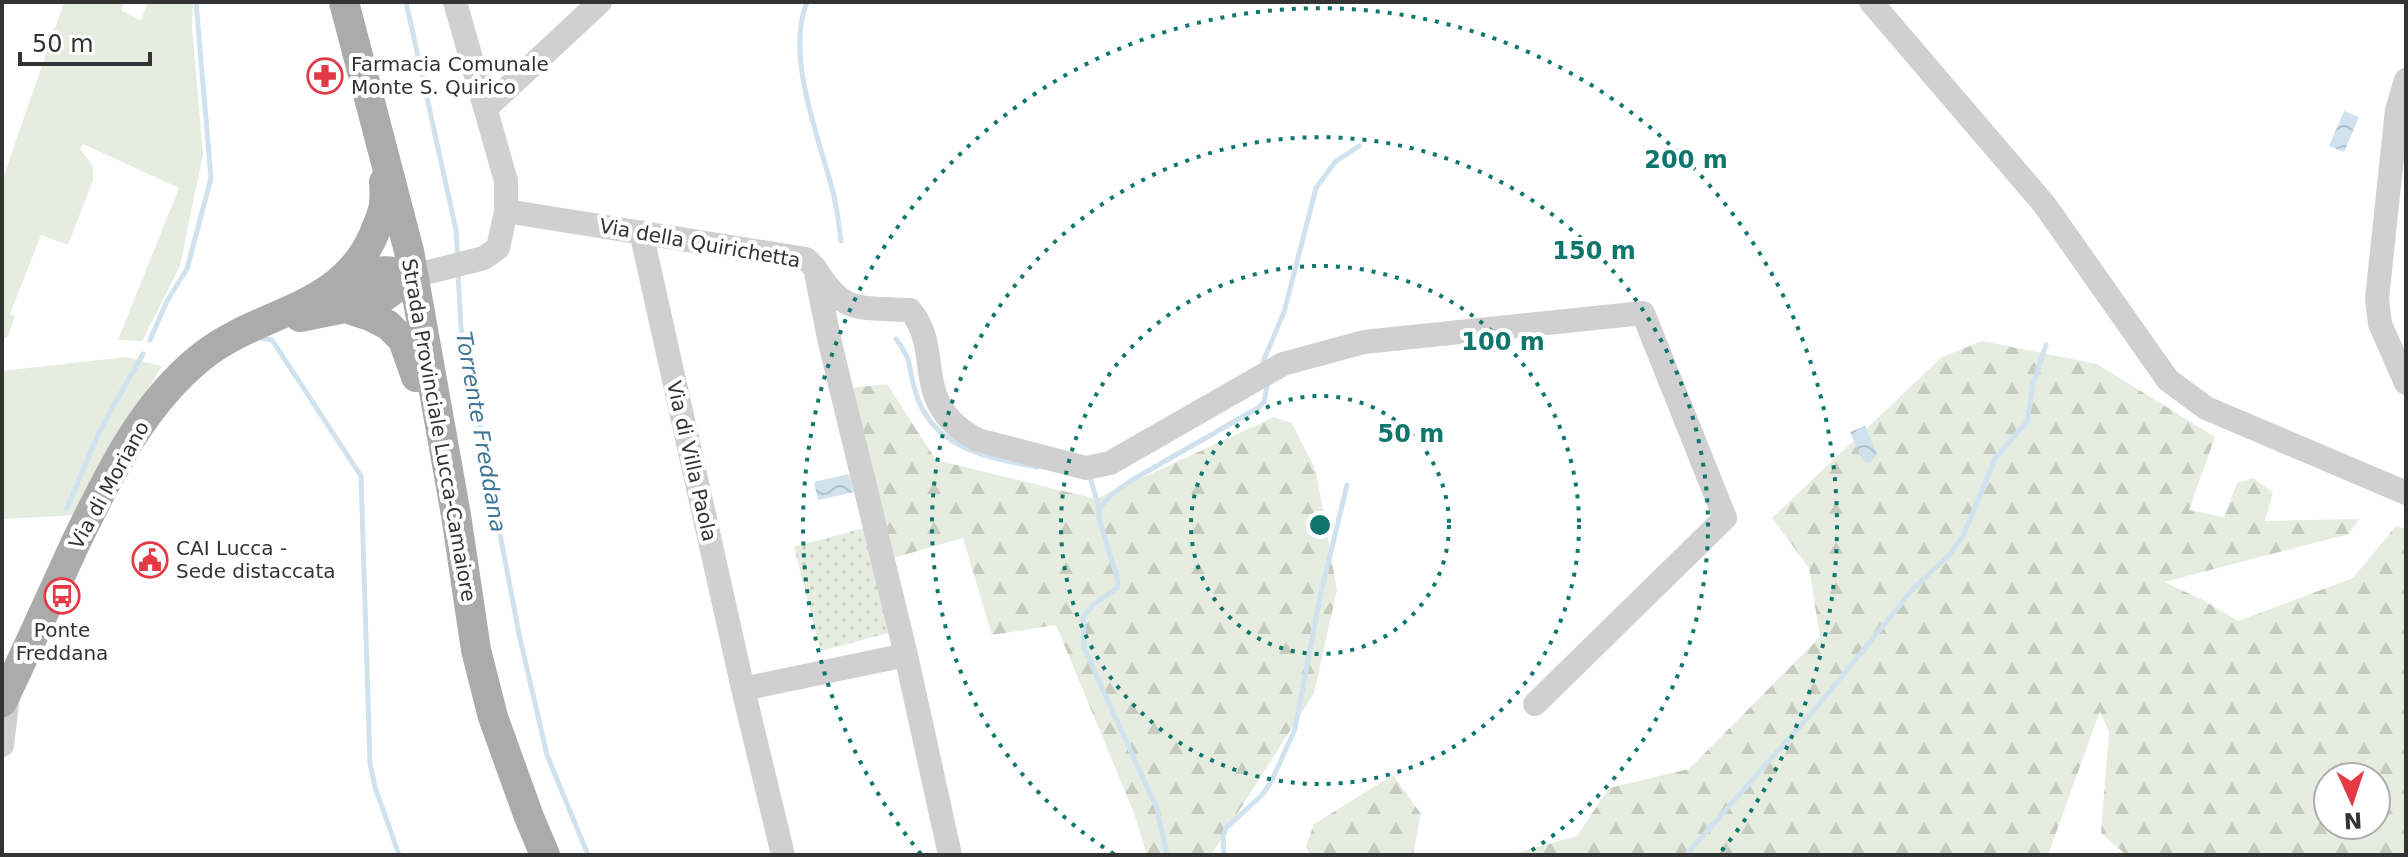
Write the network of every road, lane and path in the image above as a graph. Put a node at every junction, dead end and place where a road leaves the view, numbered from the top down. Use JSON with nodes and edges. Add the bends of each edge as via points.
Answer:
{"nodes":[{"id":1,"x":344,"y":2,"type":"edge"},
{"id":2,"x":455,"y":2,"type":"edge"},
{"id":3,"x":600,"y":2,"type":"edge"},
{"id":4,"x":1871,"y":2,"type":"edge"},
{"id":5,"x":2406,"y":80,"type":"edge"},
{"id":6,"x":486,"y":108,"type":"junction"},
{"id":7,"x":381,"y":148,"type":"junction"},
{"id":8,"x":506,"y":211,"type":"junction"},
{"id":9,"x":641,"y":232,"type":"junction"},
{"id":10,"x":815,"y":268,"type":"junction"},
{"id":11,"x":423,"y":273,"type":"junction"},
{"id":12,"x":337,"y":300,"type":"junction"},
{"id":13,"x":2406,"y":383,"type":"edge"},
{"id":14,"x":446,"y":459,"type":"junction"},
{"id":15,"x":2406,"y":493,"type":"edge"},
{"id":16,"x":906,"y":655,"type":"junction"},
{"id":17,"x":743,"y":689,"type":"junction"},
{"id":18,"x":5,"y":695,"type":"edge"},
{"id":19,"x":1535,"y":704,"type":"dead end"},
{"id":20,"x":2,"y":745,"type":"edge"},
{"id":21,"x":545,"y":855,"type":"edge"},
{"id":22,"x":783,"y":855,"type":"edge"},
{"id":23,"x":950,"y":855,"type":"edge"}],
"edges":[{"from":1,"to":7,"type":"main road","name":"Strada Provinciale Lucca-Camaiore"},
{"from":2,"to":6,"type":"street"},
{"from":3,"to":6,"type":"street"},
{"from":4,"to":15,"type":"street","via":[[2044,204],[2168,380],[2206,408]]},
{"from":5,"to":13,"type":"street","via":[[2397,110],[2377,299],[2380,324]]},
{"from":6,"to":8,"type":"street","via":[[506,181]]},
{"from":7,"to":11,"type":"main road","name":"Strada Provinciale Lucca-Camaiore","via":[[409,251]]},
{"from":7,"to":12,"type":"main road","name":"Via di Moriano","via":[[386,205]]},
{"from":8,"to":9,"type":"street","name":"Via della Quirichetta"},
{"from":8,"to":11,"type":"street","via":[[498,248],[484,258]]},
{"from":9,"to":10,"type":"street","name":"Via della Quirichetta","via":[[806,259]]},
{"from":9,"to":17,"type":"street","name":"Via di Villa Paola"},
{"from":10,"to":16,"type":"street","name":"Via della Quirichetta"},
{"from":10,"to":19,"type":"street","via":[[846,304],[910,310],[919,321],[933,395],[962,431],[978,440],[1086,468],[1110,463],[1283,364],[1364,342],[1643,313],[1725,518]]},
{"from":11,"to":12,"type":"main road","via":[[367,272]]},
{"from":11,"to":14,"type":"main road","name":"Strada Provinciale Lucca-Camaiore"},
{"from":12,"to":14,"type":"main road","via":[[388,325],[403,340]]},
{"from":12,"to":18,"type":"main road","name":"Via di Moriano","via":[[274,319],[220,344],[163,391],[93,507]]},
{"from":14,"to":21,"type":"main road","name":"Strada Provinciale Lucca-Camaiore","via":[[476,650],[493,717]]},
{"from":16,"to":17,"type":"street"},
{"from":16,"to":23,"type":"street"},
{"from":17,"to":22,"type":"street","name":"Via di Villa Paola"},
{"from":18,"to":20,"type":"street"}]}
